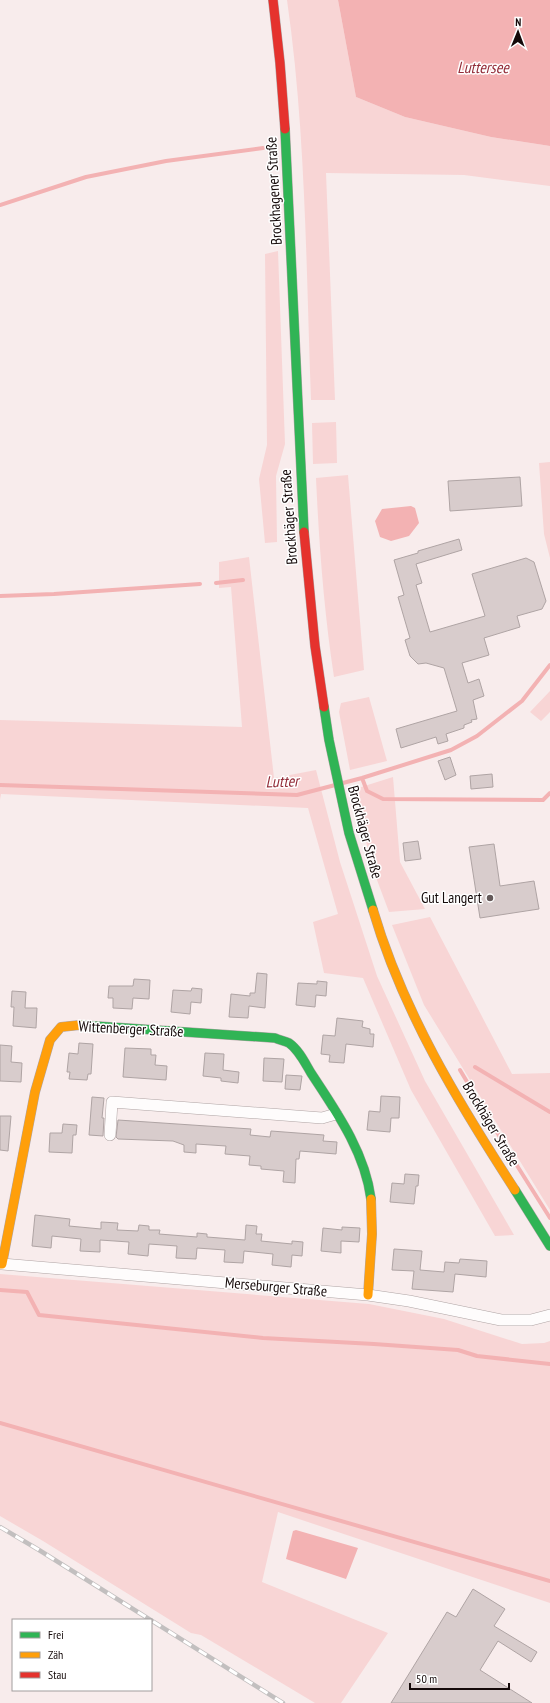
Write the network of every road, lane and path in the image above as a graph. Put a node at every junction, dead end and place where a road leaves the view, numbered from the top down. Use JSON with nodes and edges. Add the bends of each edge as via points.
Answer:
{"nodes":[{"id":1,"x":273,"y":0,"type":"edge"},
{"id":2,"x":296,"y":382,"type":"joint"},
{"id":3,"x":336,"y":1114,"type":"junction"},
{"id":4,"x":110,"y":1135,"type":"dead end"},
{"id":5,"x":550,"y":1246,"type":"edge"},
{"id":6,"x":1,"y":1264,"type":"edge"},
{"id":7,"x":368,"y":1295,"type":"junction"},
{"id":8,"x":550,"y":1315,"type":"edge"}],
"edges":[{"from":1,"to":2,"type":"main road","name":"Brockhagener Straße","via":[[284,99]]},
{"from":2,"to":5,"type":"main road","name":"Brockhäger Straße","via":[[304,539],[312,627],[321,697],[344,816],[376,922],[418,1026],[462,1107]]},
{"from":3,"to":4,"type":"street","via":[[322,1118],[112,1102]]},
{"from":3,"to":6,"type":"main road","name":"Wittenberger Straße","via":[[297,1051],[289,1043],[275,1038],[75,1025],[61,1027],[50,1040],[35,1092]]},
{"from":3,"to":7,"type":"main road","name":"Wittenberger Straße","via":[[364,1169],[371,1196],[373,1223]]},
{"from":6,"to":7,"type":"street","name":"Merseburger Straße"},
{"from":7,"to":8,"type":"street","name":"Merseburger Straße","via":[[409,1300],[500,1320],[531,1320]]}]}
